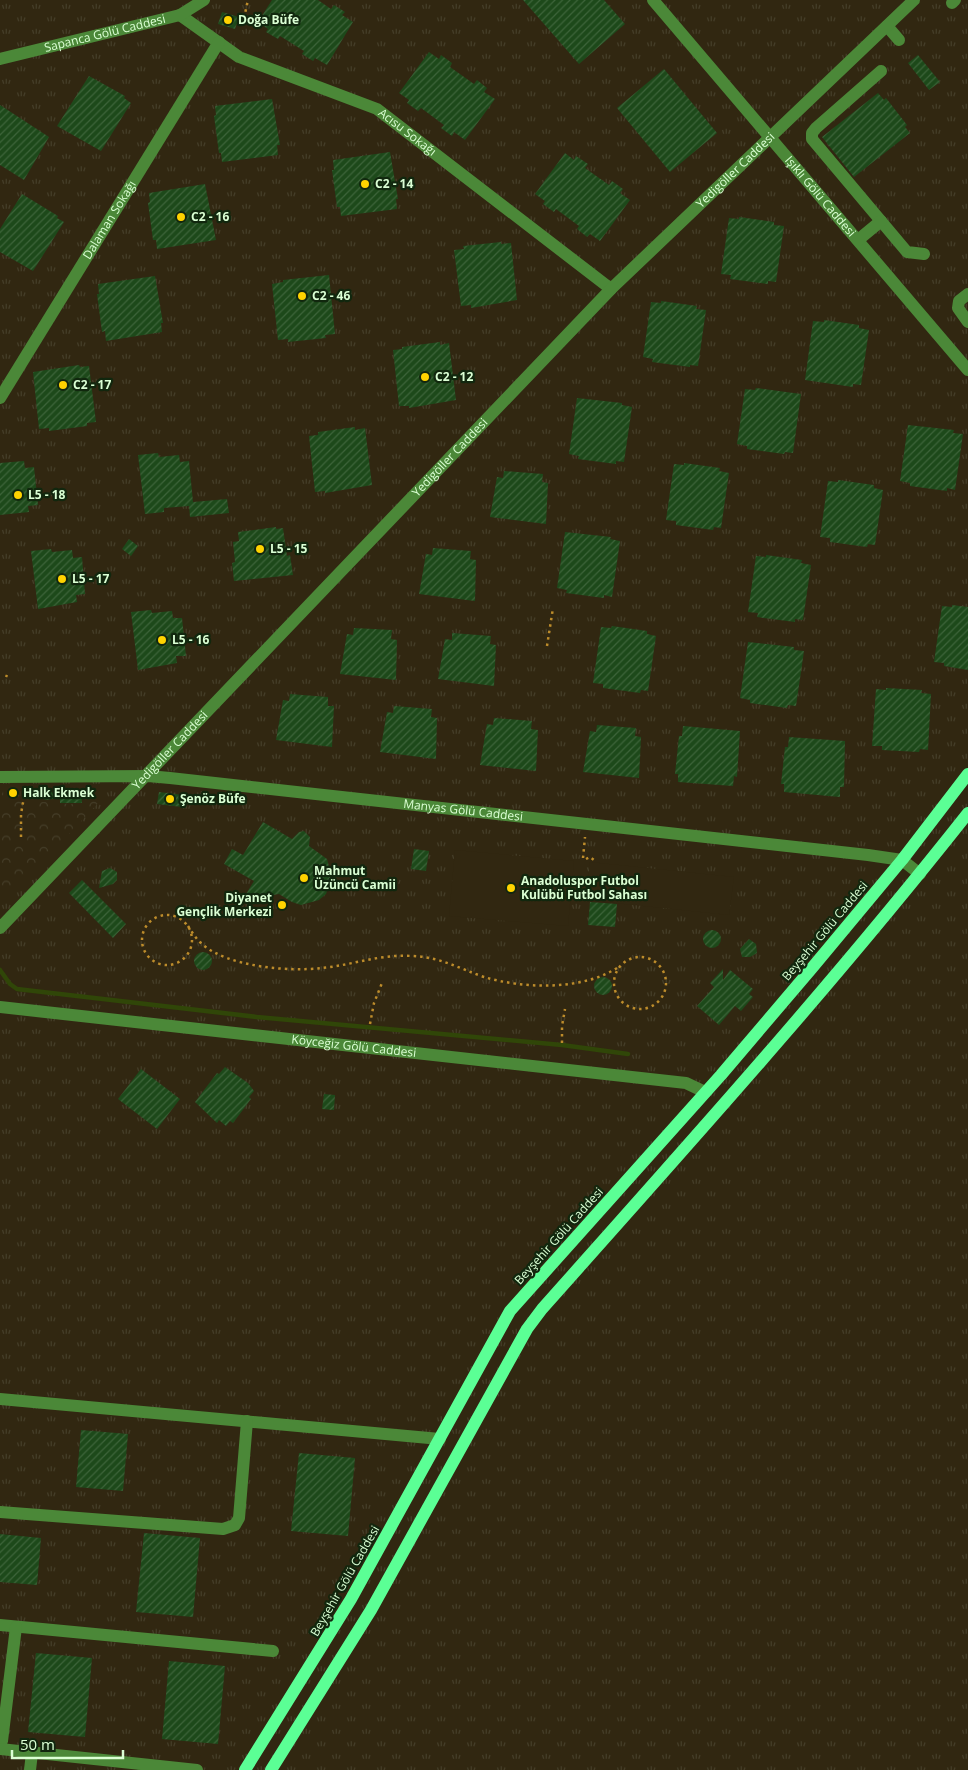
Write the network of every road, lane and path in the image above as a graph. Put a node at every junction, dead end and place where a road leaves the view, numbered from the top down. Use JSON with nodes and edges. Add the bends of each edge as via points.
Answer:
{"nodes":[{"id":1,"x":204,"y":0,"type":"edge"},
{"id":2,"x":248,"y":0,"type":"edge"},
{"id":3,"x":653,"y":0,"type":"edge"},
{"id":4,"x":914,"y":0,"type":"edge"},
{"id":5,"x":180,"y":15,"type":"junction"},
{"id":6,"x":244,"y":18,"type":"dead end"},
{"id":7,"x":887,"y":26,"type":"junction"},
{"id":8,"x":899,"y":40,"type":"dead end"},
{"id":9,"x":220,"y":42,"type":"junction"},
{"id":10,"x":0,"y":59,"type":"edge"},
{"id":11,"x":881,"y":71,"type":"dead end"},
{"id":12,"x":770,"y":137,"type":"junction"},
{"id":13,"x":881,"y":221,"type":"junction"},
{"id":14,"x":858,"y":240,"type":"junction"},
{"id":15,"x":924,"y":254,"type":"dead end"},
{"id":16,"x":611,"y":289,"type":"junction"},
{"id":17,"x":968,"y":294,"type":"edge"},
{"id":18,"x":968,"y":322,"type":"edge"},
{"id":19,"x":968,"y":370,"type":"edge"},
{"id":20,"x":0,"y":398,"type":"edge"},
{"id":21,"x":553,"y":608,"type":"dead end"},
{"id":22,"x":547,"y":646,"type":"dead end"},
{"id":23,"x":968,"y":774,"type":"edge"},
{"id":24,"x":148,"y":776,"type":"junction"},
{"id":25,"x":0,"y":777,"type":"edge"},
{"id":26,"x":26,"y":787,"type":"dead end"},
{"id":27,"x":968,"y":813,"type":"edge"},
{"id":28,"x":21,"y":836,"type":"dead end"},
{"id":29,"x":585,"y":837,"type":"dead end"},
{"id":30,"x":594,"y":860,"type":"dead end"},
{"id":31,"x":902,"y":860,"type":"junction"},
{"id":32,"x":920,"y":874,"type":"junction"},
{"id":33,"x":188,"y":926,"type":"junction"},
{"id":34,"x":0,"y":928,"type":"edge"},
{"id":35,"x":620,"y":966,"type":"junction"},
{"id":36,"x":382,"y":983,"type":"dead end"},
{"id":37,"x":0,"y":1007,"type":"edge"},
{"id":38,"x":565,"y":1009,"type":"dead end"},
{"id":39,"x":370,"y":1024,"type":"dead end"},
{"id":40,"x":562,"y":1043,"type":"dead end"},
{"id":41,"x":721,"y":1074,"type":"junction"},
{"id":42,"x":739,"y":1089,"type":"junction"},
{"id":43,"x":705,"y":1092,"type":"junction"},
{"id":44,"x":693,"y":1106,"type":"junction"},
{"id":45,"x":710,"y":1121,"type":"junction"},
{"id":46,"x":0,"y":1399,"type":"edge"},
{"id":47,"x":247,"y":1421,"type":"junction"},
{"id":48,"x":440,"y":1438,"type":"junction"},
{"id":49,"x":0,"y":1512,"type":"edge"},
{"id":50,"x":0,"y":1625,"type":"edge"},
{"id":51,"x":16,"y":1627,"type":"junction"},
{"id":52,"x":273,"y":1652,"type":"dead end"},
{"id":53,"x":1,"y":1745,"type":"edge"},
{"id":54,"x":32,"y":1753,"type":"junction"},
{"id":55,"x":30,"y":1770,"type":"edge"},
{"id":56,"x":197,"y":1770,"type":"edge"},
{"id":57,"x":245,"y":1770,"type":"edge"},
{"id":58,"x":271,"y":1770,"type":"edge"}],
"edges":[{"from":1,"to":5,"type":"street","name":"Sapanca Gölü Caddesi"},
{"from":2,"to":6,"type":"path"},
{"from":3,"to":12,"type":"street","name":"Işıklı Gölü Caddesi"},
{"from":4,"to":7,"type":"street","name":"Yedigöller Caddesi"},
{"from":5,"to":9,"type":"street","name":"Acısu Sokağı"},
{"from":5,"to":10,"type":"street","name":"Sapanca Gölü Caddesi"},
{"from":7,"to":8,"type":"street"},
{"from":7,"to":12,"type":"street","name":"Yedigöller Caddesi"},
{"from":9,"to":16,"type":"street","name":"Acısu Sokağı","via":[[239,57],[377,109]]},
{"from":9,"to":20,"type":"street","name":"Dalaman Sokağı"},
{"from":11,"to":13,"type":"street","via":[[812,133],[816,145]]},
{"from":12,"to":14,"type":"street","name":"Işıklı Gölü Caddesi"},
{"from":12,"to":16,"type":"street","name":"Yedigöller Caddesi"},
{"from":13,"to":14,"type":"street"},
{"from":13,"to":15,"type":"street","via":[[907,252]]},
{"from":14,"to":19,"type":"street","name":"Işıklı Gölü Caddesi"},
{"from":16,"to":24,"type":"street","name":"Yedigöller Caddesi"},
{"from":17,"to":18,"type":"street","via":[[958,308]]},
{"from":21,"to":22,"type":"path"},
{"from":23,"to":31,"type":"main road","name":"Beyşehir Gölü Caddesi"},
{"from":24,"to":25,"type":"street","name":"Manyas Gölü Caddesi"},
{"from":24,"to":31,"type":"street","name":"Manyas Gölü Caddesi"},
{"from":24,"to":34,"type":"street","name":"Yedigöller Caddesi"},
{"from":26,"to":28,"type":"path"},
{"from":27,"to":32,"type":"main road"},
{"from":29,"to":30,"type":"path","via":[[585,859],[590,857]]},
{"from":31,"to":32,"type":"street"},
{"from":31,"to":41,"type":"main road","name":"Beyşehir Gölü Caddesi"},
{"from":32,"to":42,"type":"main road"},
{"from":33,"to":33,"type":"path","via":[[191,948],[180,961],[164,964],[149,957],[144,950],[143,934],[156,918],[170,915],[183,920]]},
{"from":33,"to":35,"type":"path","via":[[203,945],[217,952],[250,964],[286,970],[323,968],[378,956],[412,956],[448,961],[502,981],[540,986],[574,983]]},
{"from":35,"to":35,"type":"path","via":[[636,957],[653,960],[665,973],[667,982],[662,999],[656,1005],[640,1010],[624,1004],[618,998],[614,982]]},
{"from":36,"to":39,"type":"path"},
{"from":37,"to":43,"type":"street","name":"Köyceğiz Gölü Caddesi","via":[[686,1083]]},
{"from":38,"to":40,"type":"path"},
{"from":41,"to":42,"type":"main road"},
{"from":41,"to":43,"type":"main road","name":"Beyşehir Gölü Caddesi"},
{"from":42,"to":45,"type":"main road"},
{"from":43,"to":44,"type":"main road","name":"Beyşehir Gölü Caddesi"},
{"from":44,"to":45,"type":"main road"},
{"from":44,"to":48,"type":"main road","name":"Beyşehir Gölü Caddesi","via":[[510,1311]]},
{"from":45,"to":58,"type":"main road","via":[[527,1329],[371,1610]]},
{"from":46,"to":47,"type":"street"},
{"from":47,"to":48,"type":"street"},
{"from":47,"to":49,"type":"street","via":[[239,1518],[235,1525],[223,1528]]},
{"from":48,"to":57,"type":"main road","name":"Beyşehir Gölü Caddesi","via":[[351,1599]]},
{"from":50,"to":51,"type":"street"},
{"from":51,"to":52,"type":"street"},
{"from":51,"to":53,"type":"street"},
{"from":53,"to":54,"type":"street"},
{"from":54,"to":55,"type":"street"},
{"from":54,"to":56,"type":"street"}]}
